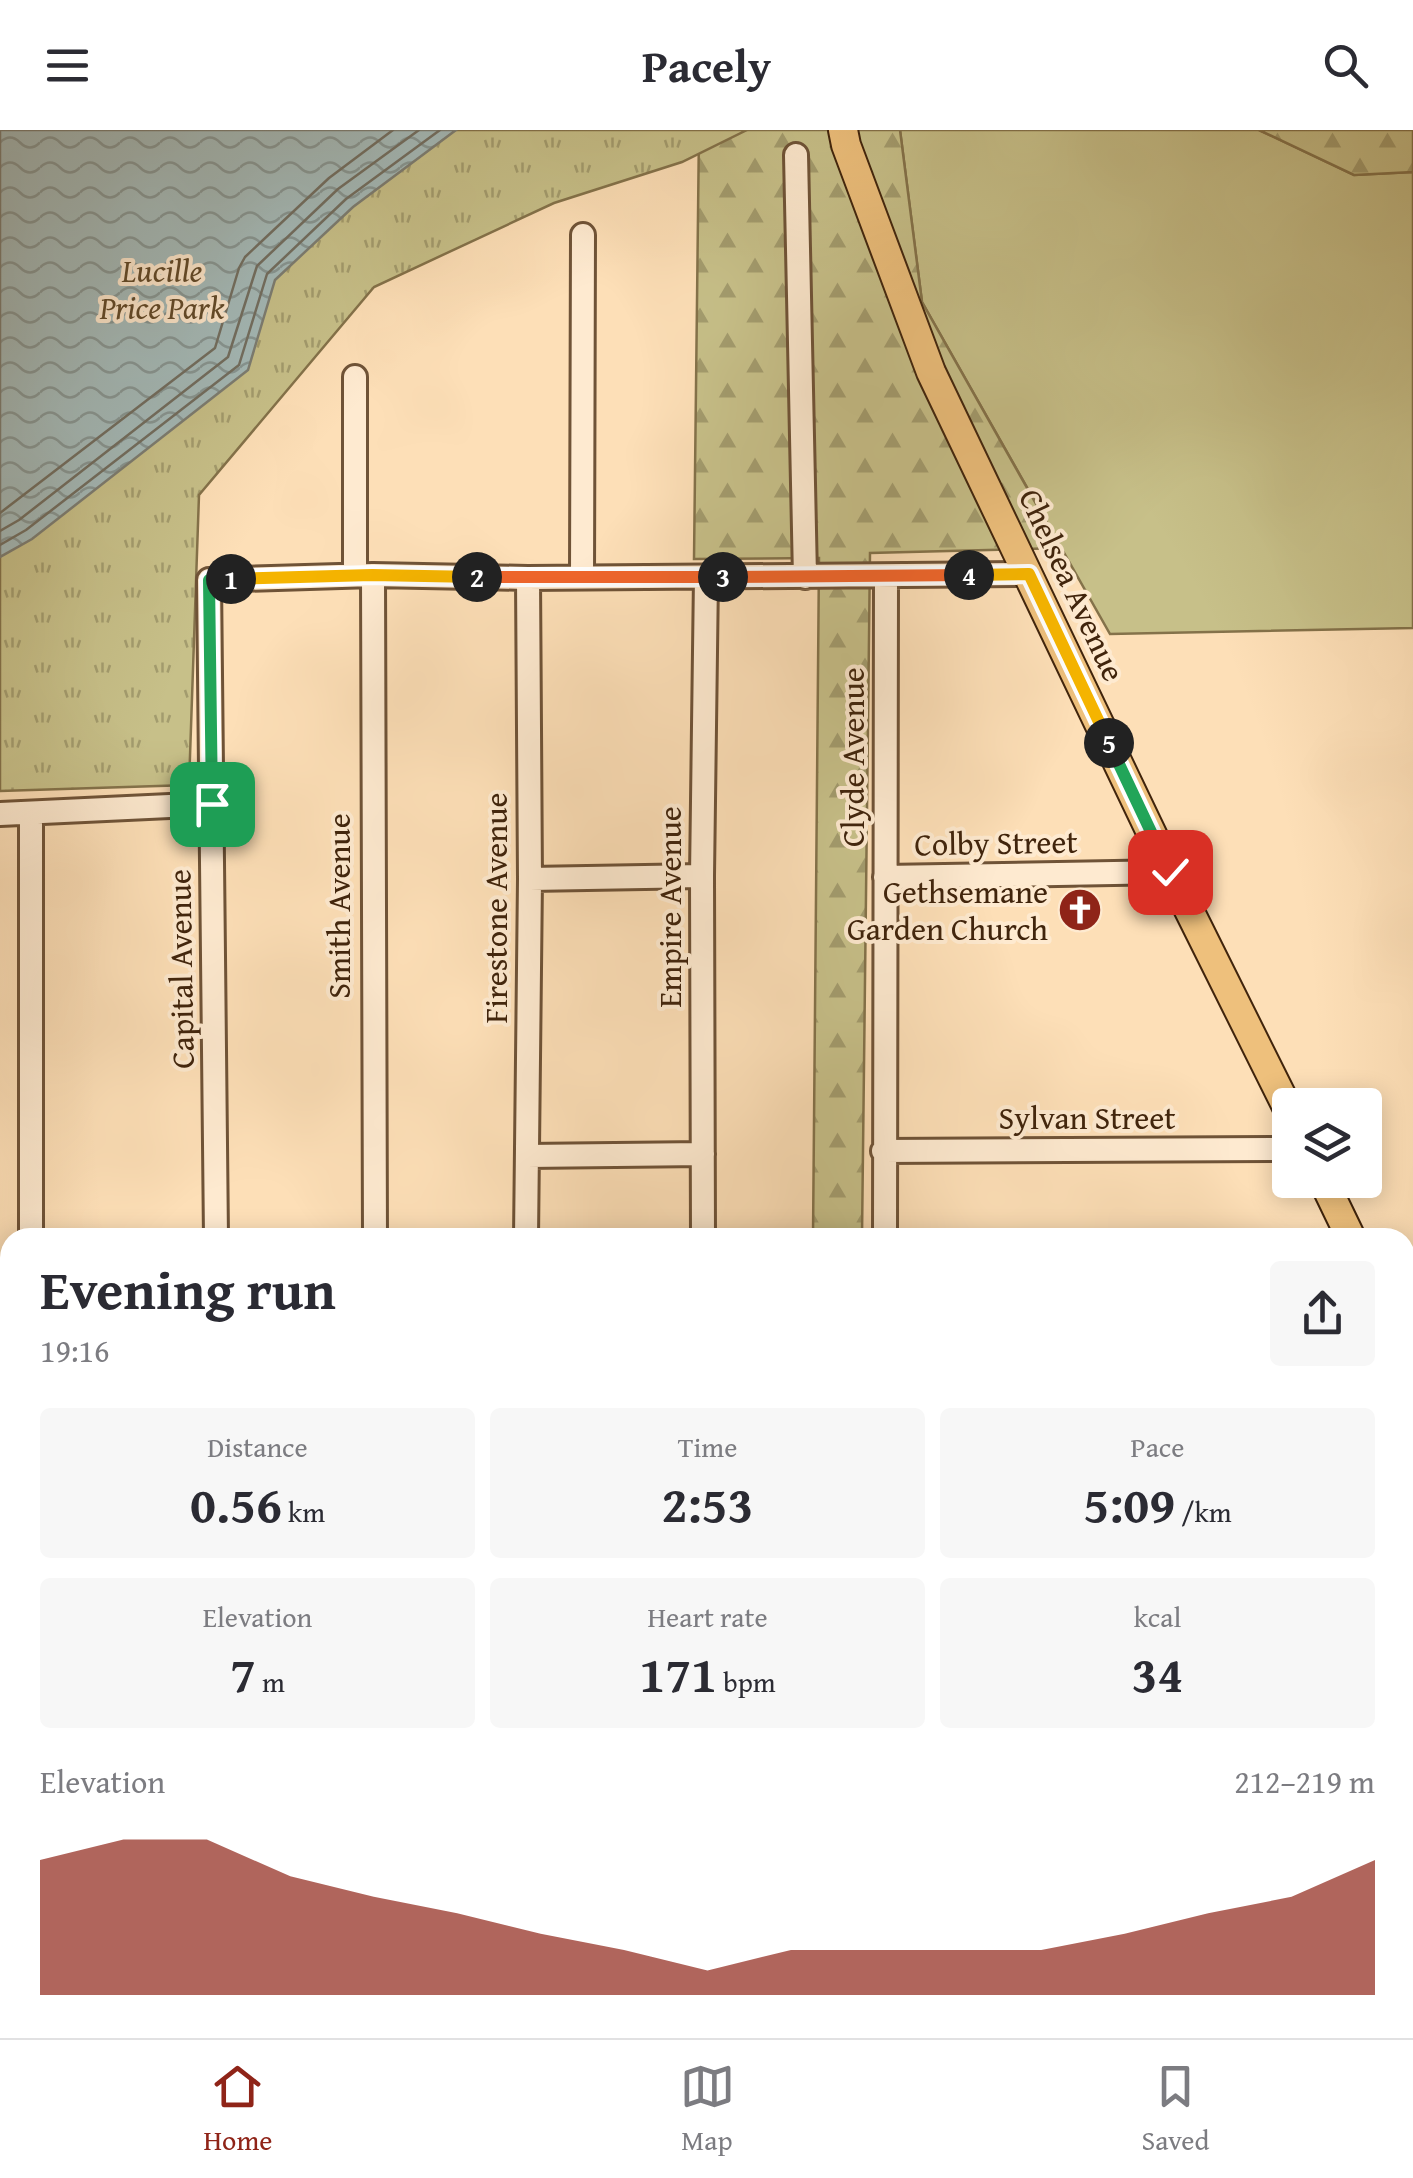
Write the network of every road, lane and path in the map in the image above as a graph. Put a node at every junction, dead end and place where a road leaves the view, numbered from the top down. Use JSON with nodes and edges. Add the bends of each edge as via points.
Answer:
{"nodes":[{"id":1,"x":843,"y":130,"type":"edge"},
{"id":2,"x":796,"y":156,"type":"dead end"},
{"id":3,"x":583,"y":235,"type":"dead end"},
{"id":4,"x":355,"y":377,"type":"dead end"},
{"id":5,"x":1029,"y":574,"type":"junction"},
{"id":6,"x":364,"y":575,"type":"junction"},
{"id":7,"x":886,"y":576,"type":"junction"},
{"id":8,"x":582,"y":577,"type":"junction"},
{"id":9,"x":806,"y":577,"type":"junction"},
{"id":10,"x":528,"y":578,"type":"junction"},
{"id":11,"x":706,"y":578,"type":"junction"},
{"id":12,"x":212,"y":804,"type":"junction"},
{"id":13,"x":0,"y":814,"type":"edge"},
{"id":14,"x":32,"y":814,"type":"junction"},
{"id":15,"x":1170,"y":872,"type":"junction"},
{"id":16,"x":702,"y":876,"type":"junction"},
{"id":17,"x":530,"y":878,"type":"junction"},
{"id":18,"x":885,"y":878,"type":"junction"},
{"id":19,"x":1278,"y":1088,"type":"edge"},
{"id":20,"x":1272,"y":1149,"type":"edge"},
{"id":21,"x":884,"y":1151,"type":"junction"},
{"id":22,"x":702,"y":1154,"type":"junction"},
{"id":23,"x":527,"y":1156,"type":"junction"},
{"id":24,"x":1332,"y":1198,"type":"edge"},
{"id":25,"x":31,"y":1228,"type":"edge"},
{"id":26,"x":216,"y":1228,"type":"edge"},
{"id":27,"x":375,"y":1228,"type":"edge"},
{"id":28,"x":526,"y":1228,"type":"edge"},
{"id":29,"x":703,"y":1228,"type":"edge"},
{"id":30,"x":885,"y":1228,"type":"edge"},
{"id":31,"x":1346,"y":1228,"type":"edge"}],
"edges":[{"from":1,"to":5,"type":"main road","name":"Chelsea Avenue","via":[[931,372]]},
{"from":2,"to":9,"type":"street"},
{"from":3,"to":8,"type":"street"},
{"from":4,"to":6,"type":"street","name":"Smith Avenue"},
{"from":5,"to":7,"type":"street"},
{"from":5,"to":15,"type":"main road","name":"Chelsea Avenue"},
{"from":6,"to":10,"type":"street"},
{"from":6,"to":12,"type":"street","name":"Capital Avenue","via":[[209,580]]},
{"from":6,"to":27,"type":"street","name":"Smith Avenue"},
{"from":7,"to":9,"type":"street"},
{"from":7,"to":18,"type":"street","name":"Clyde Avenue"},
{"from":8,"to":10,"type":"street"},
{"from":8,"to":11,"type":"street"},
{"from":9,"to":11,"type":"street"},
{"from":10,"to":17,"type":"street","name":"Firestone Avenue"},
{"from":11,"to":16,"type":"street","name":"Empire Avenue"},
{"from":12,"to":14,"type":"street"},
{"from":12,"to":26,"type":"street","name":"Capital Avenue"},
{"from":13,"to":14,"type":"street"},
{"from":14,"to":25,"type":"street"},
{"from":15,"to":18,"type":"street","name":"Colby Street"},
{"from":15,"to":19,"type":"main road","name":"Chelsea Avenue"},
{"from":16,"to":17,"type":"street"},
{"from":16,"to":22,"type":"street","name":"Empire Avenue"},
{"from":17,"to":23,"type":"street","name":"Firestone Avenue"},
{"from":18,"to":21,"type":"street","name":"Clyde Avenue"},
{"from":20,"to":21,"type":"street","name":"Sylvan Street"},
{"from":21,"to":30,"type":"street","name":"Clyde Avenue"},
{"from":22,"to":23,"type":"street"},
{"from":22,"to":29,"type":"street","name":"Empire Avenue"},
{"from":23,"to":28,"type":"street","name":"Firestone Avenue"},
{"from":24,"to":31,"type":"main road"}]}
